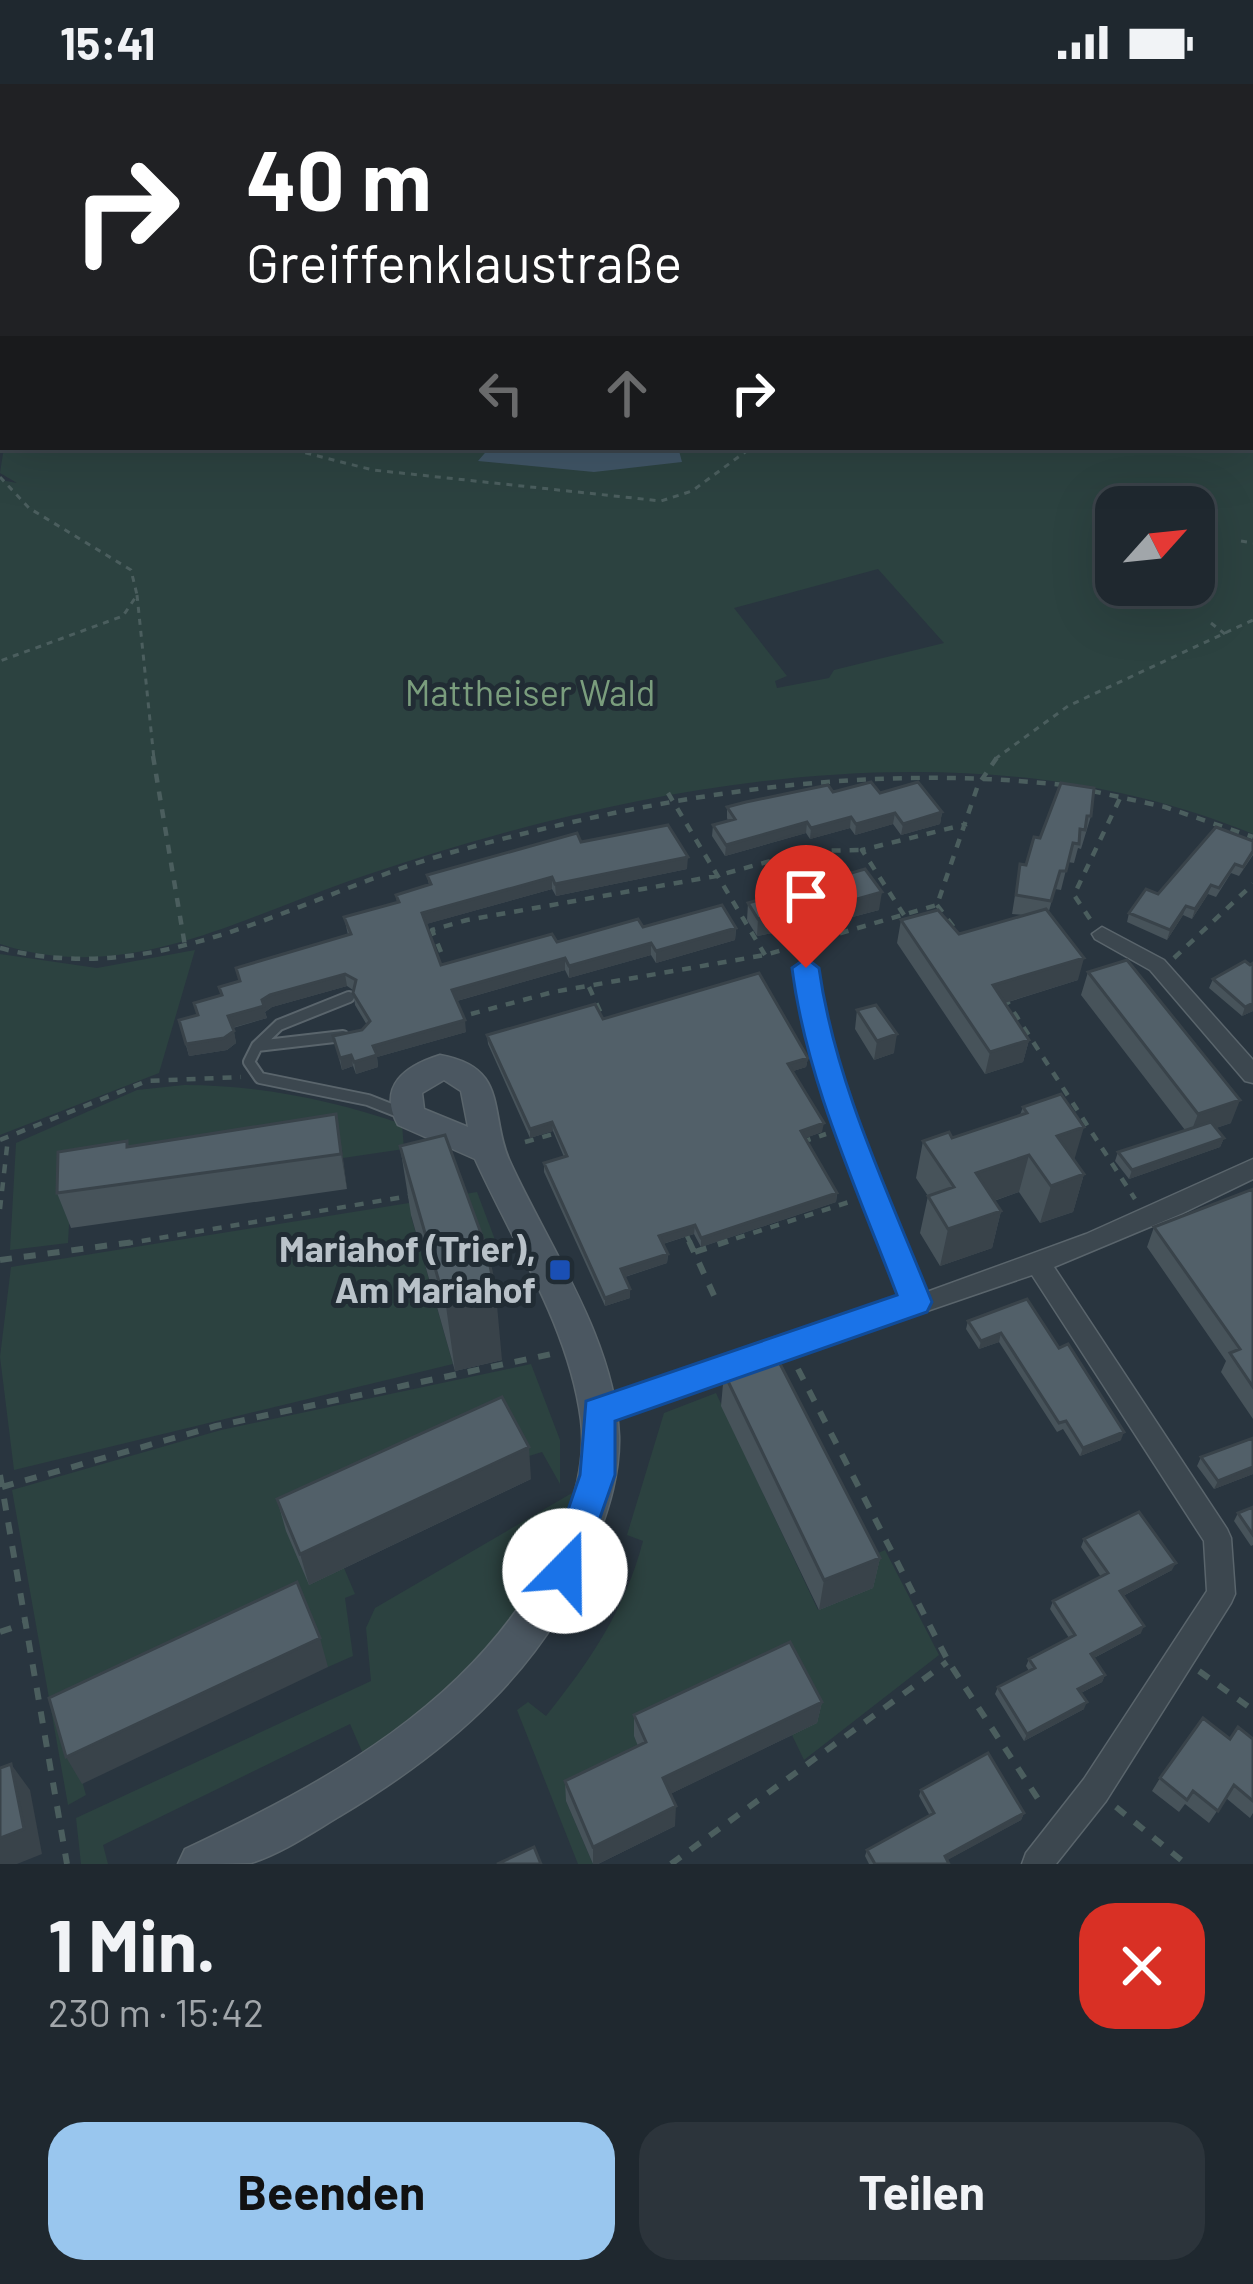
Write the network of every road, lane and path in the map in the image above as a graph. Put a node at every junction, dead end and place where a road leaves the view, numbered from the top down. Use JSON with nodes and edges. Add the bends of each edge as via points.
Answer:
{"nodes":[{"id":1,"x":294,"y":450,"type":"edge"},
{"id":2,"x":748,"y":450,"type":"edge"},
{"id":3,"x":0,"y":477,"type":"edge"},
{"id":4,"x":1241,"y":541,"type":"dead end"},
{"id":5,"x":1253,"y":543,"type":"edge"},
{"id":6,"x":136,"y":595,"type":"junction"},
{"id":7,"x":1252,"y":621,"type":"edge"},
{"id":8,"x":1211,"y":623,"type":"dead end"},
{"id":9,"x":1225,"y":634,"type":"junction"},
{"id":10,"x":0,"y":661,"type":"edge"},
{"id":11,"x":983,"y":774,"type":"junction"},
{"id":12,"x":1070,"y":787,"type":"edge"},
{"id":13,"x":1087,"y":790,"type":"edge"},
{"id":14,"x":668,"y":793,"type":"dead end"},
{"id":15,"x":1121,"y":796,"type":"junction"},
{"id":16,"x":671,"y":801,"type":"junction"},
{"id":17,"x":968,"y":824,"type":"junction"},
{"id":18,"x":1253,"y":837,"type":"edge"},
{"id":19,"x":862,"y":850,"type":"junction"},
{"id":20,"x":718,"y":875,"type":"junction"},
{"id":21,"x":1253,"y":884,"type":"edge"},
{"id":22,"x":938,"y":905,"type":"junction"},
{"id":23,"x":1081,"y":907,"type":"dead end"},
{"id":24,"x":904,"y":915,"type":"junction"},
{"id":25,"x":1102,"y":934,"type":"dead end"},
{"id":26,"x":964,"y":941,"type":"edge"},
{"id":27,"x":185,"y":946,"type":"junction"},
{"id":28,"x":0,"y":948,"type":"edge"},
{"id":29,"x":441,"y":952,"type":"edge"},
{"id":30,"x":765,"y":955,"type":"junction"},
{"id":31,"x":1157,"y":965,"type":"junction"},
{"id":32,"x":806,"y":968,"type":"dead end"},
{"id":33,"x":589,"y":987,"type":"junction"},
{"id":34,"x":1002,"y":995,"type":"edge"},
{"id":35,"x":349,"y":997,"type":"edge"},
{"id":36,"x":471,"y":1014,"type":"dead end"},
{"id":37,"x":608,"y":1028,"type":"edge"},
{"id":38,"x":362,"y":1033,"type":"edge"},
{"id":39,"x":256,"y":1046,"type":"junction"},
{"id":40,"x":1253,"y":1075,"type":"edge"},
{"id":41,"x":260,"y":1078,"type":"junction"},
{"id":42,"x":410,"y":1116,"type":"junction"},
{"id":43,"x":566,"y":1131,"type":"edge"},
{"id":44,"x":824,"y":1135,"type":"edge"},
{"id":45,"x":4,"y":1139,"type":"edge"},
{"id":46,"x":506,"y":1146,"type":"junction"},
{"id":47,"x":783,"y":1148,"type":"edge"},
{"id":48,"x":1253,"y":1168,"type":"edge"},
{"id":49,"x":431,"y":1192,"type":"edge"},
{"id":50,"x":841,"y":1204,"type":"dead end"},
{"id":51,"x":0,"y":1209,"type":"edge"},
{"id":52,"x":678,"y":1219,"type":"edge"},
{"id":53,"x":1150,"y":1220,"type":"junction"},
{"id":54,"x":695,"y":1252,"type":"junction"},
{"id":55,"x":0,"y":1260,"type":"edge"},
{"id":56,"x":1037,"y":1262,"type":"junction"},
{"id":57,"x":717,"y":1302,"type":"dead end"},
{"id":58,"x":916,"y":1302,"type":"junction"},
{"id":59,"x":785,"y":1347,"type":"junction"},
{"id":60,"x":558,"y":1352,"type":"dead end"},
{"id":61,"x":598,"y":1412,"type":"junction"},
{"id":62,"x":0,"y":1475,"type":"edge"},
{"id":63,"x":2,"y":1487,"type":"edge"},
{"id":64,"x":24,"y":1623,"type":"junction"},
{"id":65,"x":0,"y":1632,"type":"edge"},
{"id":66,"x":1181,"y":1656,"type":"junction"},
{"id":67,"x":948,"y":1661,"type":"junction"},
{"id":68,"x":1253,"y":1709,"type":"edge"},
{"id":69,"x":1095,"y":1790,"type":"junction"},
{"id":70,"x":1061,"y":1833,"type":"junction"},
{"id":71,"x":67,"y":1864,"type":"edge"},
{"id":72,"x":200,"y":1864,"type":"edge"},
{"id":73,"x":670,"y":1864,"type":"edge"},
{"id":74,"x":1037,"y":1864,"type":"edge"},
{"id":75,"x":1186,"y":1864,"type":"edge"}],
"edges":[{"from":1,"to":2,"type":"path","via":[[373,470],[661,501],[692,491]]},
{"from":3,"to":6,"type":"path","via":[[29,508],[130,570]]},
{"from":4,"to":5,"type":"path"},
{"from":6,"to":10,"type":"path","via":[[123,616]]},
{"from":6,"to":27,"type":"path","via":[[144,703]]},
{"from":7,"to":9,"type":"path"},
{"from":8,"to":9,"type":"path"},
{"from":9,"to":11,"type":"path","via":[[1050,716]]},
{"from":11,"to":12,"type":"path"},
{"from":11,"to":16,"type":"path","via":[[831,777]]},
{"from":11,"to":17,"type":"path"},
{"from":13,"to":15,"type":"path"},
{"from":14,"to":16,"type":"path"},
{"from":15,"to":18,"type":"path"},
{"from":15,"to":23,"type":"path","via":[[1074,895]]},
{"from":16,"to":20,"type":"path"},
{"from":16,"to":27,"type":"path","via":[[355,883]]},
{"from":17,"to":19,"type":"path"},
{"from":17,"to":22,"type":"path"},
{"from":19,"to":20,"type":"path","via":[[816,850]]},
{"from":19,"to":24,"type":"path"},
{"from":20,"to":29,"type":"path","via":[[506,907],[432,931]]},
{"from":20,"to":30,"type":"path"},
{"from":21,"to":31,"type":"path","via":[[1178,956]]},
{"from":22,"to":24,"type":"path"},
{"from":22,"to":26,"type":"path"},
{"from":24,"to":30,"type":"path"},
{"from":25,"to":31,"type":"street"},
{"from":27,"to":28,"type":"path","via":[[77,962]]},
{"from":30,"to":33,"type":"path"},
{"from":31,"to":40,"type":"street"},
{"from":32,"to":58,"type":"street","via":[[848,1126]]},
{"from":33,"to":36,"type":"path"},
{"from":33,"to":37,"type":"path"},
{"from":34,"to":53,"type":"path"},
{"from":35,"to":39,"type":"lane","via":[[279,1025]]},
{"from":38,"to":39,"type":"lane"},
{"from":39,"to":41,"type":"lane","via":[[249,1063]]},
{"from":41,"to":42,"type":"lane"},
{"from":41,"to":45,"type":"path","via":[[147,1082]]},
{"from":42,"to":46,"type":"street"},
{"from":42,"to":46,"type":"street","via":[[404,1094],[411,1081],[440,1067],[460,1071]]},
{"from":43,"to":46,"type":"path"},
{"from":44,"to":47,"type":"path"},
{"from":45,"to":51,"type":"path"},
{"from":46,"to":61,"type":"street"},
{"from":48,"to":53,"type":"street"},
{"from":49,"to":55,"type":"path"},
{"from":50,"to":54,"type":"path"},
{"from":52,"to":54,"type":"path"},
{"from":53,"to":56,"type":"street"},
{"from":54,"to":57,"type":"path"},
{"from":56,"to":58,"type":"street"},
{"from":56,"to":66,"type":"street","via":[[1216,1538],[1221,1594]]},
{"from":58,"to":59,"type":"street"},
{"from":59,"to":61,"type":"street"},
{"from":59,"to":67,"type":"path"},
{"from":60,"to":63,"type":"path","via":[[216,1426]]},
{"from":61,"to":72,"type":"street","via":[[598,1475],[580,1536],[544,1611],[491,1677],[364,1779]]},
{"from":62,"to":63,"type":"path"},
{"from":63,"to":64,"type":"path"},
{"from":64,"to":65,"type":"path"},
{"from":64,"to":71,"type":"path"},
{"from":66,"to":68,"type":"path"},
{"from":66,"to":69,"type":"street"},
{"from":67,"to":70,"type":"path"},
{"from":67,"to":73,"type":"path"},
{"from":69,"to":70,"type":"street"},
{"from":69,"to":75,"type":"path"},
{"from":70,"to":74,"type":"street"}]}
